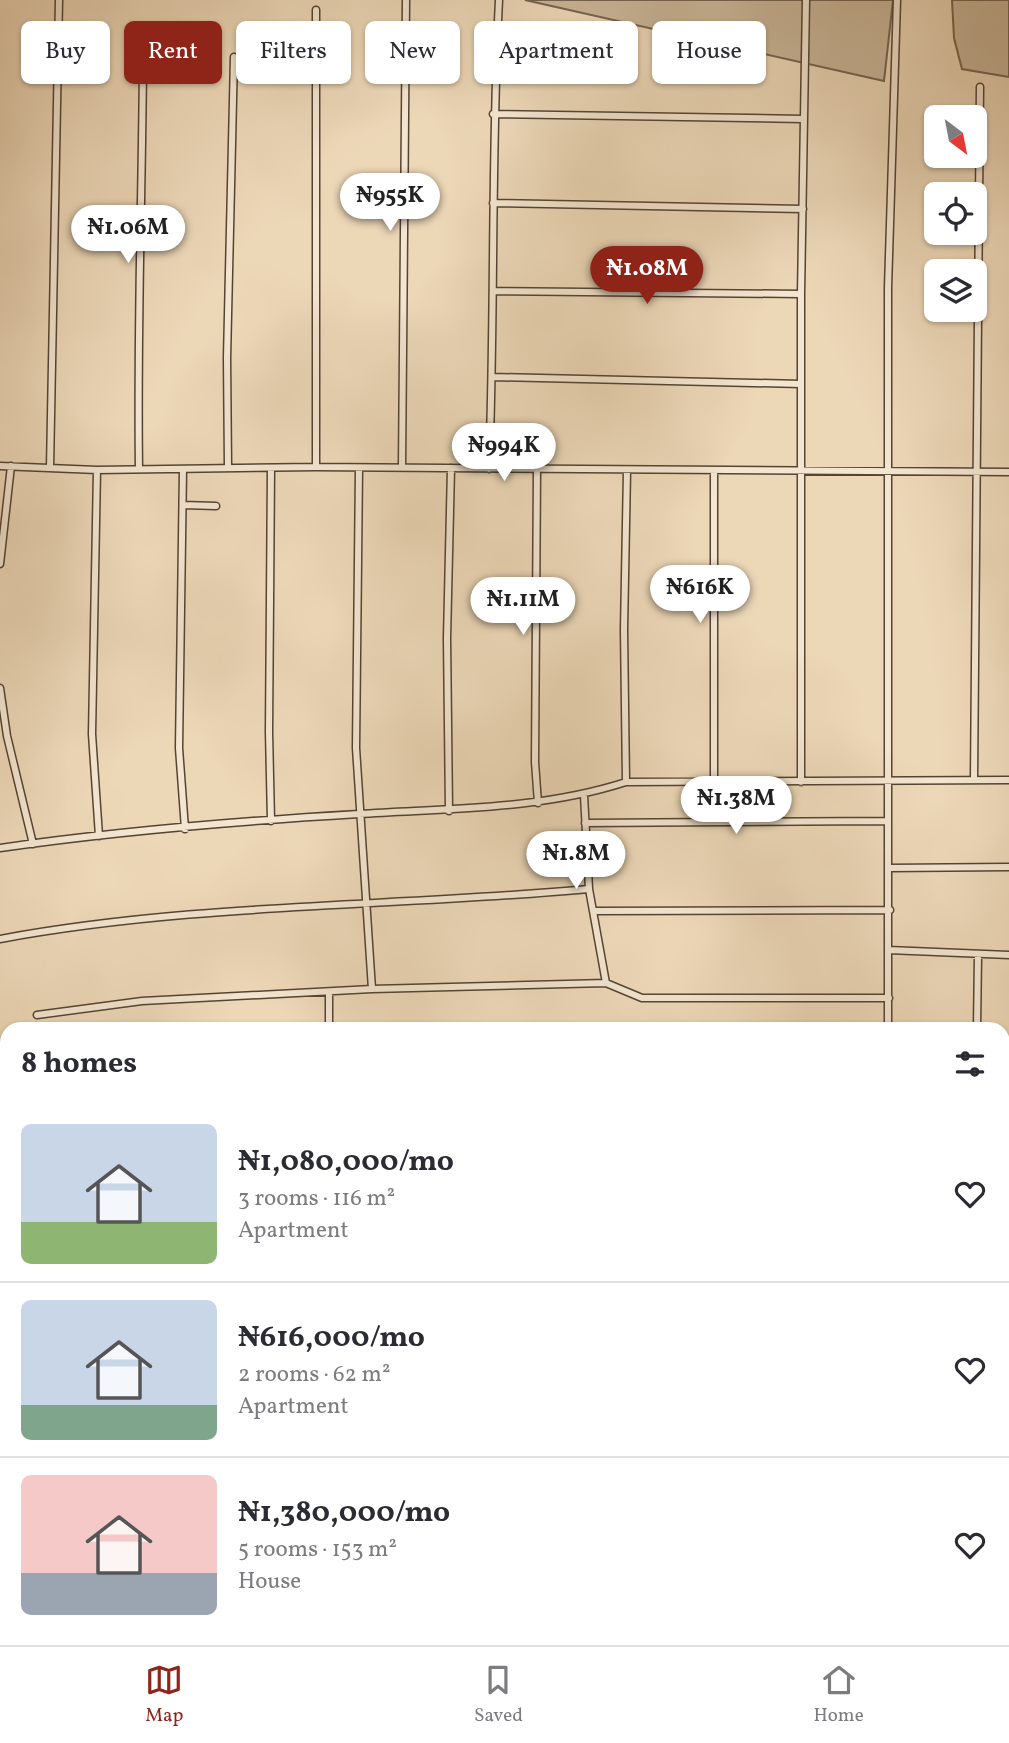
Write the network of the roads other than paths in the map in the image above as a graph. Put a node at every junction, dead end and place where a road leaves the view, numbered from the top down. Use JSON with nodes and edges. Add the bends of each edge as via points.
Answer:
{"nodes":[{"id":1,"x":59,"y":0,"type":"edge"},
{"id":2,"x":406,"y":0,"type":"edge"},
{"id":3,"x":499,"y":0,"type":"edge"},
{"id":4,"x":806,"y":0,"type":"edge"},
{"id":5,"x":897,"y":0,"type":"edge"},
{"id":6,"x":316,"y":10,"type":"dead end"},
{"id":7,"x":234,"y":57,"type":"dead end"},
{"id":8,"x":143,"y":84,"type":"edge"},
{"id":9,"x":980,"y":87,"type":"dead end"},
{"id":10,"x":493,"y":114,"type":"junction"},
{"id":11,"x":803,"y":119,"type":"junction"},
{"id":12,"x":493,"y":203,"type":"junction"},
{"id":13,"x":803,"y":209,"type":"junction"},
{"id":14,"x":493,"y":291,"type":"junction"},
{"id":15,"x":801,"y":294,"type":"junction"},
{"id":16,"x":493,"y":377,"type":"junction"},
{"id":17,"x":801,"y":384,"type":"junction"},
{"id":18,"x":0,"y":466,"type":"edge"},
{"id":19,"x":11,"y":466,"type":"junction"},
{"id":20,"x":228,"y":467,"type":"junction"},
{"id":21,"x":316,"y":467,"type":"junction"},
{"id":22,"x":402,"y":467,"type":"junction"},
{"id":23,"x":50,"y":468,"type":"junction"},
{"id":24,"x":271,"y":468,"type":"junction"},
{"id":25,"x":359,"y":468,"type":"junction"},
{"id":26,"x":451,"y":468,"type":"junction"},
{"id":27,"x":139,"y":469,"type":"junction"},
{"id":28,"x":489,"y":469,"type":"junction"},
{"id":29,"x":537,"y":469,"type":"junction"},
{"id":30,"x":97,"y":470,"type":"junction"},
{"id":31,"x":183,"y":470,"type":"junction"},
{"id":32,"x":714,"y":470,"type":"junction"},
{"id":33,"x":627,"y":471,"type":"junction"},
{"id":34,"x":801,"y":471,"type":"junction"},
{"id":35,"x":886,"y":471,"type":"junction"},
{"id":36,"x":975,"y":472,"type":"junction"},
{"id":37,"x":1009,"y":472,"type":"edge"},
{"id":38,"x":183,"y":505,"type":"junction"},
{"id":39,"x":216,"y":506,"type":"dead end"},
{"id":40,"x":0,"y":564,"type":"edge"},
{"id":41,"x":0,"y":688,"type":"edge"},
{"id":42,"x":714,"y":780,"type":"junction"},
{"id":43,"x":886,"y":780,"type":"junction"},
{"id":44,"x":974,"y":780,"type":"junction"},
{"id":45,"x":1009,"y":780,"type":"edge"},
{"id":46,"x":626,"y":782,"type":"junction"},
{"id":47,"x":801,"y":782,"type":"junction"},
{"id":48,"x":584,"y":795,"type":"junction"},
{"id":49,"x":538,"y":803,"type":"junction"},
{"id":50,"x":449,"y":811,"type":"junction"},
{"id":51,"x":360,"y":814,"type":"junction"},
{"id":52,"x":271,"y":821,"type":"junction"},
{"id":53,"x":887,"y":821,"type":"junction"},
{"id":54,"x":584,"y":823,"type":"junction"},
{"id":55,"x":185,"y":829,"type":"junction"},
{"id":56,"x":99,"y":835,"type":"junction"},
{"id":57,"x":33,"y":844,"type":"junction"},
{"id":58,"x":0,"y":848,"type":"edge"},
{"id":59,"x":1009,"y":867,"type":"edge"},
{"id":60,"x":889,"y":868,"type":"junction"},
{"id":61,"x":589,"y":889,"type":"junction"},
{"id":62,"x":366,"y":901,"type":"junction"},
{"id":63,"x":594,"y":911,"type":"junction"},
{"id":64,"x":890,"y":911,"type":"junction"},
{"id":65,"x":0,"y":939,"type":"edge"},
{"id":66,"x":888,"y":950,"type":"junction"},
{"id":67,"x":978,"y":955,"type":"junction"},
{"id":68,"x":1009,"y":955,"type":"edge"},
{"id":69,"x":606,"y":983,"type":"junction"},
{"id":70,"x":372,"y":989,"type":"junction"},
{"id":71,"x":329,"y":994,"type":"junction"},
{"id":72,"x":888,"y":998,"type":"junction"},
{"id":73,"x":37,"y":1015,"type":"dead end"},
{"id":74,"x":329,"y":1022,"type":"edge"},
{"id":75,"x":888,"y":1022,"type":"edge"},
{"id":76,"x":977,"y":1022,"type":"edge"}],
"edges":[{"from":1,"to":23,"type":"street"},
{"from":2,"to":22,"type":"street"},
{"from":3,"to":10,"type":"street"},
{"from":4,"to":11,"type":"street"},
{"from":5,"to":35,"type":"street"},
{"from":6,"to":21,"type":"street"},
{"from":7,"to":20,"type":"street"},
{"from":8,"to":27,"type":"street"},
{"from":9,"to":36,"type":"street"},
{"from":10,"to":11,"type":"street"},
{"from":10,"to":12,"type":"street"},
{"from":11,"to":13,"type":"street"},
{"from":12,"to":13,"type":"street"},
{"from":12,"to":14,"type":"street"},
{"from":13,"to":15,"type":"street"},
{"from":14,"to":15,"type":"street"},
{"from":14,"to":16,"type":"street"},
{"from":15,"to":17,"type":"street"},
{"from":16,"to":17,"type":"street"},
{"from":16,"to":28,"type":"street"},
{"from":17,"to":34,"type":"street"},
{"from":18,"to":19,"type":"street"},
{"from":19,"to":23,"type":"street"},
{"from":19,"to":40,"type":"street"},
{"from":20,"to":24,"type":"street"},
{"from":20,"to":31,"type":"street"},
{"from":21,"to":24,"type":"street"},
{"from":21,"to":25,"type":"street"},
{"from":22,"to":25,"type":"street"},
{"from":22,"to":26,"type":"street"},
{"from":23,"to":30,"type":"street"},
{"from":24,"to":52,"type":"street"},
{"from":25,"to":51,"type":"street","via":[[356,748]]},
{"from":26,"to":28,"type":"street"},
{"from":26,"to":50,"type":"street"},
{"from":27,"to":30,"type":"street"},
{"from":27,"to":31,"type":"street"},
{"from":28,"to":29,"type":"street"},
{"from":29,"to":33,"type":"street"},
{"from":29,"to":49,"type":"street"},
{"from":30,"to":56,"type":"street","via":[[92,734]]},
{"from":31,"to":38,"type":"street"},
{"from":32,"to":33,"type":"street"},
{"from":32,"to":34,"type":"street"},
{"from":32,"to":42,"type":"street"},
{"from":33,"to":46,"type":"street"},
{"from":34,"to":35,"type":"street"},
{"from":34,"to":47,"type":"street"},
{"from":35,"to":36,"type":"street"},
{"from":35,"to":43,"type":"street"},
{"from":36,"to":37,"type":"street"},
{"from":36,"to":44,"type":"street"},
{"from":38,"to":39,"type":"street"},
{"from":38,"to":55,"type":"street","via":[[179,748]]},
{"from":41,"to":57,"type":"street"},
{"from":42,"to":46,"type":"street"},
{"from":42,"to":47,"type":"street"},
{"from":43,"to":44,"type":"street"},
{"from":43,"to":47,"type":"street"},
{"from":43,"to":53,"type":"street"},
{"from":44,"to":45,"type":"street"},
{"from":46,"to":48,"type":"street"},
{"from":48,"to":49,"type":"street"},
{"from":48,"to":54,"type":"street"},
{"from":49,"to":50,"type":"street"},
{"from":50,"to":51,"type":"street"},
{"from":51,"to":52,"type":"street"},
{"from":51,"to":62,"type":"street"},
{"from":52,"to":55,"type":"street"},
{"from":53,"to":54,"type":"street"},
{"from":53,"to":60,"type":"street"},
{"from":54,"to":61,"type":"street"},
{"from":55,"to":56,"type":"street"},
{"from":56,"to":57,"type":"street"},
{"from":57,"to":58,"type":"street"},
{"from":59,"to":60,"type":"street"},
{"from":60,"to":64,"type":"street"},
{"from":61,"to":62,"type":"street"},
{"from":61,"to":63,"type":"street"},
{"from":62,"to":65,"type":"street","via":[[97,922]]},
{"from":62,"to":70,"type":"street"},
{"from":63,"to":64,"type":"street"},
{"from":63,"to":69,"type":"street"},
{"from":64,"to":66,"type":"street"},
{"from":66,"to":67,"type":"street"},
{"from":66,"to":72,"type":"street"},
{"from":67,"to":68,"type":"street"},
{"from":67,"to":76,"type":"street"},
{"from":69,"to":70,"type":"street"},
{"from":69,"to":72,"type":"street","via":[[642,998]]},
{"from":70,"to":71,"type":"street"},
{"from":71,"to":73,"type":"street","via":[[142,1001]]},
{"from":71,"to":74,"type":"street"},
{"from":72,"to":75,"type":"street"}]}
